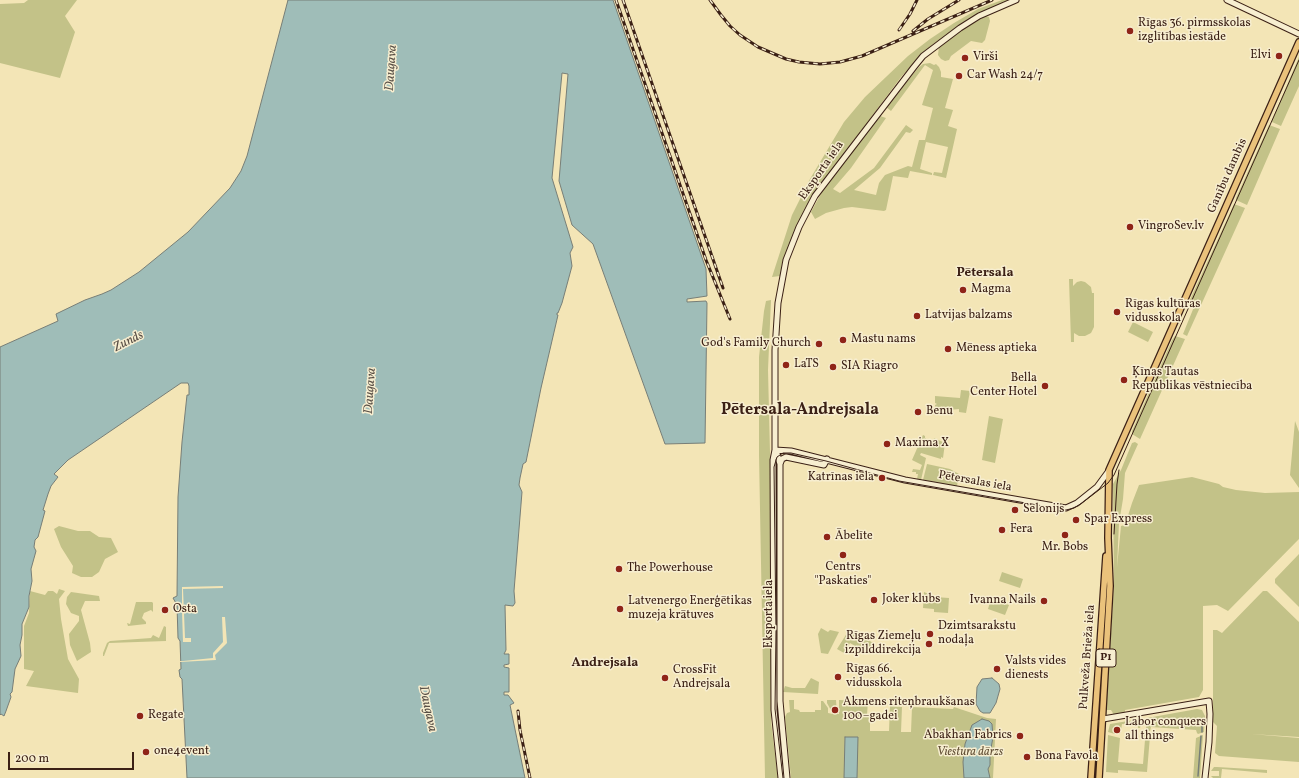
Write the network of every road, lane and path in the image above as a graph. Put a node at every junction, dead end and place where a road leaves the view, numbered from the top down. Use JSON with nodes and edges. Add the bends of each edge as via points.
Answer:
{"nodes":[{"id":1,"x":1016,"y":0,"type":"edge"},
{"id":2,"x":1227,"y":0,"type":"edge"},
{"id":3,"x":1299,"y":34,"type":"edge"},
{"id":4,"x":1299,"y":42,"type":"edge"},
{"id":5,"x":775,"y":450,"type":"junction"},
{"id":6,"x":826,"y":459,"type":"junction"},
{"id":7,"x":780,"y":464,"type":"junction"},
{"id":8,"x":1108,"y":472,"type":"junction"},
{"id":9,"x":1097,"y":487,"type":"junction"},
{"id":10,"x":1108,"y":490,"type":"junction"},
{"id":11,"x":1108,"y":538,"type":"junction"},
{"id":12,"x":1103,"y":585,"type":"junction"},
{"id":13,"x":1110,"y":586,"type":"junction"},
{"id":14,"x":1103,"y":719,"type":"junction"},
{"id":15,"x":781,"y":778,"type":"edge"},
{"id":16,"x":787,"y":778,"type":"edge"},
{"id":17,"x":1091,"y":778,"type":"edge"},
{"id":18,"x":1099,"y":778,"type":"edge"},
{"id":19,"x":1205,"y":778,"type":"edge"}],
"edges":[{"from":1,"to":5,"type":"street","name":"Eksporta iela","via":[[978,16],[924,56],[815,196],[804,215],[786,260],[778,303],[774,361]]},
{"from":2,"to":3,"type":"street"},
{"from":4,"to":8,"type":"main road","name":"Ganību dambis","number":"P1"},
{"from":5,"to":6,"type":"street","name":"Pētersalas iela"},
{"from":5,"to":7,"type":"street","name":"Eksporta iela"},
{"from":5,"to":15,"type":"street","name":"Eksporta iela","via":[[774,693]]},
{"from":6,"to":7,"type":"street","name":"Pētersalas iela","via":[[824,465],[786,456]]},
{"from":6,"to":9,"type":"street","name":"Pētersalas iela","via":[[905,480],[1066,508],[1077,503]]},
{"from":7,"to":16,"type":"street","name":"Eksporta iela","via":[[780,701]]},
{"from":8,"to":9,"type":"street","name":"Pētersalas iela"},
{"from":8,"to":10,"type":"main road","name":"Pulkveža Brieža iela","number":"P1"},
{"from":9,"to":10,"type":"street"},
{"from":10,"to":11,"type":"main road","name":"Pulkveža Brieža iela","number":"P1"},
{"from":11,"to":12,"type":"main road","name":"Pulkveža Brieža iela","number":"P1"},
{"from":11,"to":13,"type":"main road","name":"Pulkveža Brieža iela","number":"P1"},
{"from":12,"to":13,"type":"main road","via":[[1107,582]]},
{"from":12,"to":17,"type":"main road","name":"Pulkveža Brieža iela","number":"P1"},
{"from":13,"to":14,"type":"main road","name":"Pulkveža Brieža iela","number":"P1"},
{"from":14,"to":18,"type":"main road","name":"Pulkveža Brieža iela","number":"P1"},
{"from":14,"to":19,"type":"street","via":[[1209,701],[1209,742]]}]}
